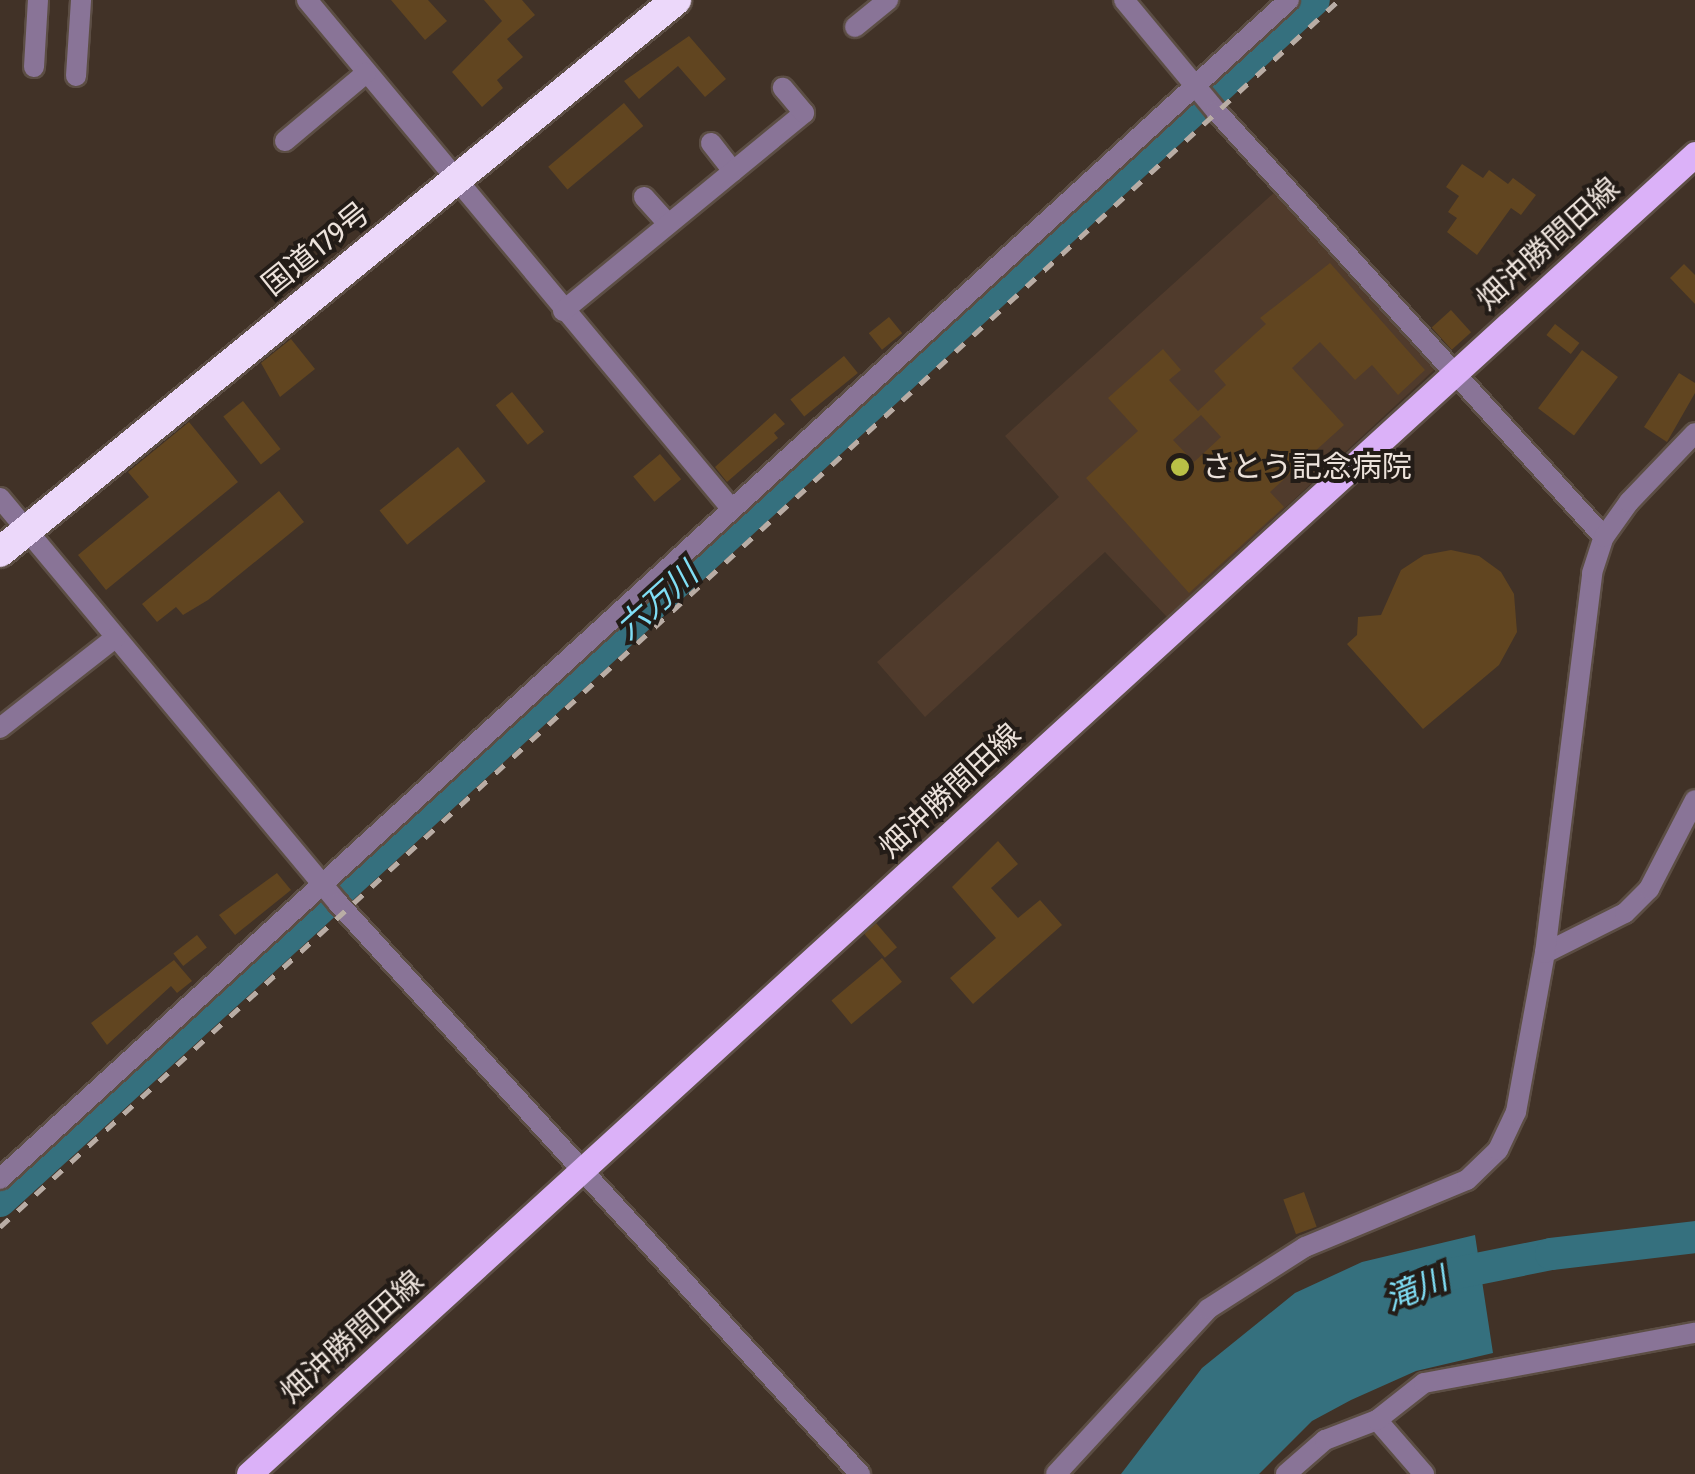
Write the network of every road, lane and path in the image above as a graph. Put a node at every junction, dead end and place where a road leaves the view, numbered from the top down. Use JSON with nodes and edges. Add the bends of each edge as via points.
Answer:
{"nodes":[{"id":1,"x":38,"y":0,"type":"edge"},
{"id":2,"x":81,"y":0,"type":"edge"},
{"id":3,"x":676,"y":0,"type":"edge"},
{"id":4,"x":888,"y":0,"type":"edge"},
{"id":5,"x":1124,"y":0,"type":"edge"},
{"id":6,"x":1289,"y":0,"type":"edge"},
{"id":7,"x":316,"y":3,"type":"edge"},
{"id":8,"x":856,"y":27,"type":"dead end"},
{"id":9,"x":34,"y":67,"type":"dead end"},
{"id":10,"x":366,"y":73,"type":"junction"},
{"id":11,"x":76,"y":76,"type":"dead end"},
{"id":12,"x":1195,"y":86,"type":"junction"},
{"id":13,"x":782,"y":88,"type":"dead end"},
{"id":14,"x":285,"y":140,"type":"dead end"},
{"id":15,"x":711,"y":143,"type":"dead end"},
{"id":16,"x":1695,"y":154,"type":"edge"},
{"id":17,"x":733,"y":171,"type":"junction"},
{"id":18,"x":454,"y":182,"type":"junction"},
{"id":19,"x":644,"y":197,"type":"dead end"},
{"id":20,"x":668,"y":224,"type":"junction"},
{"id":21,"x":563,"y":310,"type":"junction"},
{"id":22,"x":1457,"y":371,"type":"junction"},
{"id":23,"x":1693,"y":438,"type":"edge"},
{"id":24,"x":0,"y":498,"type":"edge"},
{"id":25,"x":730,"y":507,"type":"junction"},
{"id":26,"x":26,"y":530,"type":"junction"},
{"id":27,"x":1604,"y":537,"type":"junction"},
{"id":28,"x":0,"y":552,"type":"edge"},
{"id":29,"x":116,"y":637,"type":"junction"},
{"id":30,"x":0,"y":728,"type":"edge"},
{"id":31,"x":1695,"y":800,"type":"edge"},
{"id":32,"x":323,"y":884,"type":"junction"},
{"id":33,"x":1546,"y":953,"type":"junction"},
{"id":34,"x":584,"y":1172,"type":"junction"},
{"id":35,"x":0,"y":1179,"type":"edge"},
{"id":36,"x":1695,"y":1332,"type":"edge"},
{"id":37,"x":1377,"y":1420,"type":"junction"},
{"id":38,"x":249,"y":1474,"type":"edge"},
{"id":39,"x":860,"y":1474,"type":"edge"},
{"id":40,"x":1056,"y":1474,"type":"edge"},
{"id":41,"x":1286,"y":1474,"type":"edge"},
{"id":42,"x":1424,"y":1474,"type":"edge"}],
"edges":[{"from":1,"to":9,"type":"street"},
{"from":2,"to":11,"type":"street"},
{"from":3,"to":18,"type":"highway","name":"国道179号"},
{"from":4,"to":8,"type":"street"},
{"from":5,"to":12,"type":"street"},
{"from":6,"to":12,"type":"street"},
{"from":7,"to":10,"type":"street"},
{"from":10,"to":14,"type":"street"},
{"from":10,"to":18,"type":"street"},
{"from":12,"to":22,"type":"street"},
{"from":12,"to":25,"type":"street"},
{"from":13,"to":17,"type":"street","via":[[804,113]]},
{"from":15,"to":17,"type":"street"},
{"from":16,"to":22,"type":"main road","name":"畑沖勝間田線"},
{"from":17,"to":20,"type":"street"},
{"from":18,"to":21,"type":"street"},
{"from":18,"to":26,"type":"highway","name":"国道179号"},
{"from":19,"to":20,"type":"street"},
{"from":20,"to":21,"type":"street"},
{"from":21,"to":25,"type":"street"},
{"from":22,"to":27,"type":"street"},
{"from":22,"to":34,"type":"main road","name":"畑沖勝間田線"},
{"from":23,"to":27,"type":"street"},
{"from":24,"to":26,"type":"street"},
{"from":25,"to":32,"type":"street"},
{"from":26,"to":28,"type":"highway","name":"国道179号"},
{"from":26,"to":29,"type":"street"},
{"from":27,"to":33,"type":"street","via":[[1584,613]]},
{"from":29,"to":30,"type":"street"},
{"from":29,"to":32,"type":"street"},
{"from":31,"to":33,"type":"street","via":[[1649,889],[1625,913]]},
{"from":32,"to":34,"type":"street"},
{"from":32,"to":35,"type":"street"},
{"from":33,"to":40,"type":"street","via":[[1516,1112],[1498,1150],[1468,1180],[1305,1248],[1208,1310]]},
{"from":34,"to":38,"type":"main road","name":"畑沖勝間田線"},
{"from":34,"to":39,"type":"street"},
{"from":36,"to":37,"type":"street","via":[[1424,1384]]},
{"from":37,"to":41,"type":"street","via":[[1325,1440]]},
{"from":37,"to":42,"type":"street"}]}
